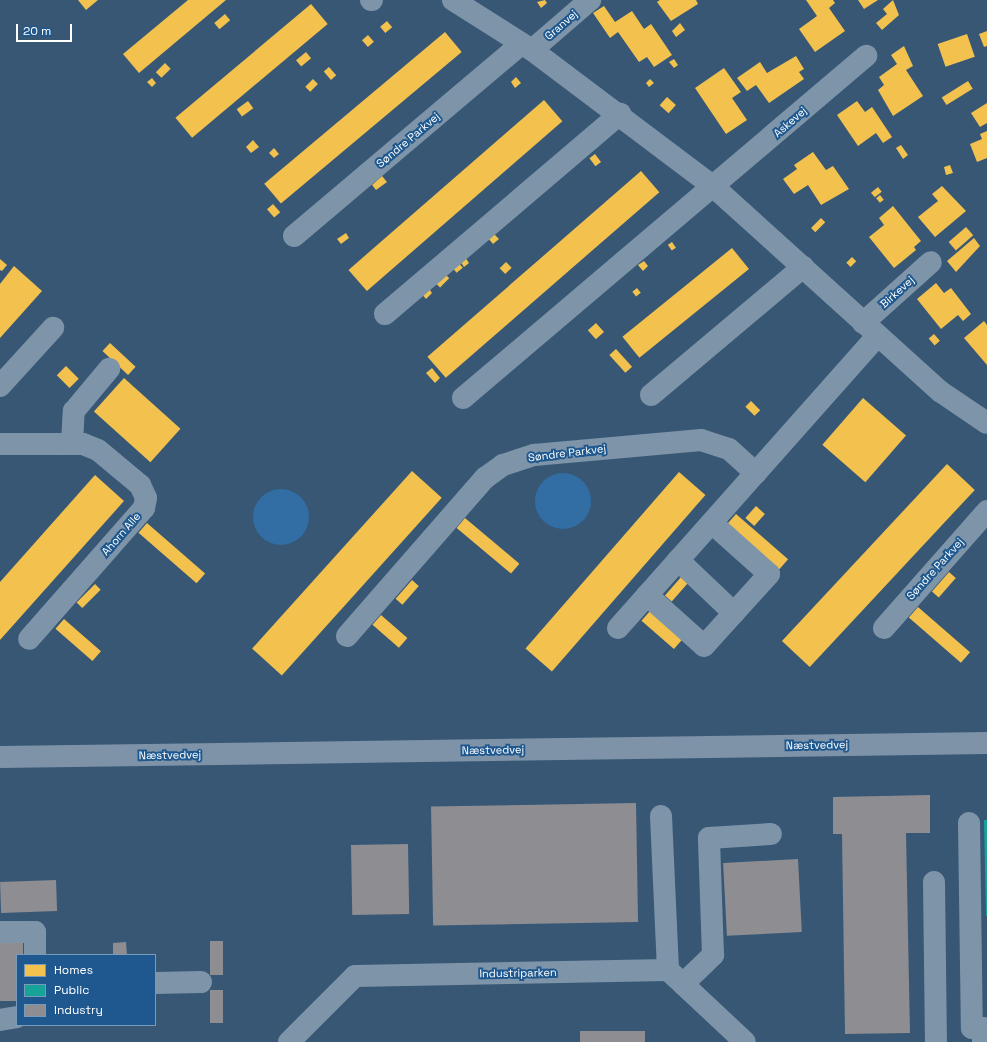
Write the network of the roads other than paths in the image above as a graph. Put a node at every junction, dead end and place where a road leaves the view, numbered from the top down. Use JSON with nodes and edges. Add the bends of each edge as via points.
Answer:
{"nodes":[{"id":1,"x":453,"y":0,"type":"edge"},
{"id":2,"x":590,"y":0,"type":"edge"},
{"id":3,"x":527,"y":47,"type":"junction"},
{"id":4,"x":866,"y":56,"type":"dead end"},
{"id":5,"x":620,"y":114,"type":"junction"},
{"id":6,"x":715,"y":188,"type":"junction"},
{"id":7,"x":294,"y":236,"type":"dead end"},
{"id":8,"x":931,"y":262,"type":"dead end"},
{"id":9,"x":803,"y":267,"type":"junction"},
{"id":10,"x":385,"y":314,"type":"dead end"},
{"id":11,"x":53,"y":328,"type":"dead end"},
{"id":12,"x":870,"y":330,"type":"junction"},
{"id":13,"x":109,"y":369,"type":"dead end"},
{"id":14,"x":0,"y":386,"type":"edge"},
{"id":15,"x":651,"y":395,"type":"dead end"},
{"id":16,"x":463,"y":398,"type":"dead end"},
{"id":17,"x":987,"y":423,"type":"edge"},
{"id":18,"x":0,"y":444,"type":"edge"},
{"id":19,"x":72,"y":444,"type":"junction"},
{"id":20,"x":756,"y":473,"type":"junction"},
{"id":21,"x":987,"y":511,"type":"edge"},
{"id":22,"x":712,"y":523,"type":"junction"},
{"id":23,"x":678,"y":560,"type":"junction"},
{"id":24,"x":647,"y":595,"type":"junction"},
{"id":25,"x":734,"y":613,"type":"junction"},
{"id":26,"x":618,"y":628,"type":"dead end"},
{"id":27,"x":884,"y":628,"type":"dead end"},
{"id":28,"x":347,"y":636,"type":"dead end"},
{"id":29,"x":29,"y":640,"type":"dead end"},
{"id":30,"x":987,"y":743,"type":"edge"},
{"id":31,"x":0,"y":757,"type":"edge"},
{"id":32,"x":661,"y":816,"type":"dead end"},
{"id":33,"x":969,"y":823,"type":"dead end"},
{"id":34,"x":771,"y":834,"type":"dead end"},
{"id":35,"x":934,"y":882,"type":"dead end"},
{"id":36,"x":0,"y":932,"type":"edge"},
{"id":37,"x":35,"y":954,"type":"edge"},
{"id":38,"x":675,"y":977,"type":"junction"},
{"id":39,"x":201,"y":982,"type":"dead end"},
{"id":40,"x":156,"y":983,"type":"edge"},
{"id":41,"x":16,"y":1017,"type":"edge"},
{"id":42,"x":0,"y":1020,"type":"edge"},
{"id":43,"x":289,"y":1042,"type":"edge"},
{"id":44,"x":746,"y":1042,"type":"edge"},
{"id":45,"x":936,"y":1042,"type":"edge"},
{"id":46,"x":983,"y":1042,"type":"edge"}],
"edges":[{"from":1,"to":3,"type":"street"},
{"from":2,"to":3,"type":"street","name":"Granvej"},
{"from":3,"to":5,"type":"street"},
{"from":3,"to":7,"type":"street","name":"Søndre Parkvej"},
{"from":4,"to":6,"type":"street","name":"Askevej"},
{"from":5,"to":6,"type":"street"},
{"from":5,"to":10,"type":"street"},
{"from":6,"to":9,"type":"street"},
{"from":6,"to":16,"type":"street"},
{"from":8,"to":12,"type":"street","name":"Birkevej"},
{"from":9,"to":12,"type":"street"},
{"from":9,"to":15,"type":"street"},
{"from":11,"to":14,"type":"street"},
{"from":12,"to":17,"type":"street","via":[[941,392]]},
{"from":12,"to":20,"type":"street"},
{"from":13,"to":19,"type":"street","via":[[74,411]]},
{"from":18,"to":19,"type":"street","name":"Ahorn Alle"},
{"from":19,"to":29,"type":"street","name":"Ahorn Alle","via":[[98,450],[140,485],[146,498],[138,515]]},
{"from":20,"to":22,"type":"street"},
{"from":20,"to":28,"type":"street","name":"Søndre Parkvej","via":[[728,449],[701,440],[534,455],[503,465],[485,478]]},
{"from":21,"to":27,"type":"street","name":"Søndre Parkvej"},
{"from":22,"to":23,"type":"street"},
{"from":22,"to":25,"type":"street","via":[[769,574]]},
{"from":23,"to":24,"type":"street"},
{"from":23,"to":25,"type":"street"},
{"from":24,"to":25,"type":"street","via":[[704,646]]},
{"from":24,"to":26,"type":"street"},
{"from":30,"to":31,"type":"main road","name":"Næstvedvej"},
{"from":32,"to":38,"type":"street"},
{"from":33,"to":46,"type":"street","via":[[972,1028],[983,1028]]},
{"from":34,"to":38,"type":"street","via":[[710,838],[713,955]]},
{"from":35,"to":45,"type":"street"},
{"from":36,"to":37,"type":"street","via":[[35,932]]},
{"from":38,"to":43,"type":"street","name":"Industriparken","via":[[354,976]]},
{"from":38,"to":44,"type":"street"},
{"from":39,"to":40,"type":"street"},
{"from":41,"to":42,"type":"street"}]}
